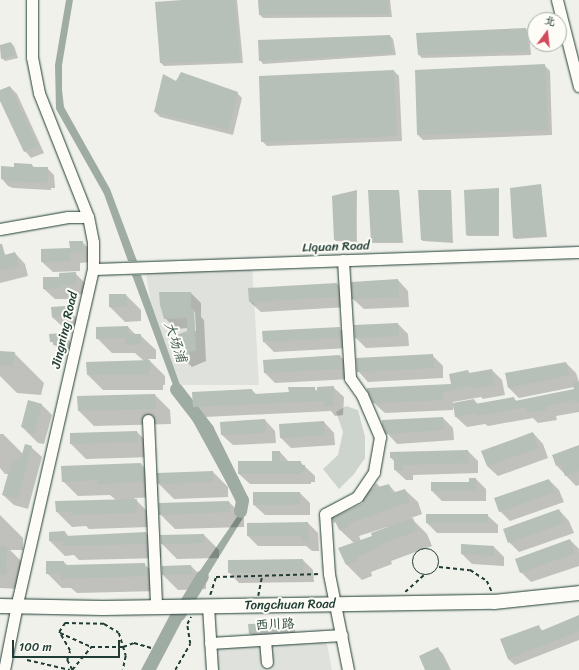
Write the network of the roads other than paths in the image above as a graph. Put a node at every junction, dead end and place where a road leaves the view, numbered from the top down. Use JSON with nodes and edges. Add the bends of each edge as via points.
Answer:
{"nodes":[{"id":1,"x":32,"y":0,"type":"edge"},
{"id":2,"x":557,"y":0,"type":"edge"},
{"id":3,"x":579,"y":86,"type":"edge"},
{"id":4,"x":88,"y":217,"type":"junction"},
{"id":5,"x":0,"y":229,"type":"edge"},
{"id":6,"x":579,"y":252,"type":"edge"},
{"id":7,"x":343,"y":260,"type":"junction"},
{"id":8,"x":93,"y":269,"type":"junction"},
{"id":9,"x":148,"y":420,"type":"dead end"},
{"id":10,"x":579,"y":588,"type":"edge"},
{"id":11,"x":0,"y":599,"type":"edge"},
{"id":12,"x":156,"y":600,"type":"junction"},
{"id":13,"x":336,"y":601,"type":"junction"},
{"id":14,"x":17,"y":603,"type":"junction"},
{"id":15,"x":178,"y":603,"type":"junction"},
{"id":16,"x":201,"y":603,"type":"junction"},
{"id":17,"x":0,"y":606,"type":"edge"},
{"id":18,"x":342,"y":636,"type":"junction"},
{"id":19,"x":265,"y":640,"type":"junction"},
{"id":20,"x":210,"y":643,"type":"junction"},
{"id":21,"x":266,"y":662,"type":"dead end"},
{"id":22,"x":4,"y":670,"type":"edge"},
{"id":23,"x":212,"y":670,"type":"edge"},
{"id":24,"x":348,"y":670,"type":"edge"}],
"edges":[{"from":1,"to":4,"type":"street","name":"Jingning Road","via":[[32,57],[39,93]]},
{"from":2,"to":3,"type":"street"},
{"from":4,"to":5,"type":"street","via":[[68,217]]},
{"from":4,"to":8,"type":"street","name":"Jingning Road","via":[[93,242]]},
{"from":6,"to":7,"type":"street","name":"Liquan Road"},
{"from":7,"to":8,"type":"street","name":"Liquan Road"},
{"from":7,"to":13,"type":"street","via":[[350,378],[362,395],[380,437],[374,472],[357,497],[325,514],[329,574]]},
{"from":8,"to":14,"type":"street","name":"Jingning Road"},
{"from":9,"to":12,"type":"street"},
{"from":10,"to":13,"type":"main road","name":"Tongchuan Road","via":[[494,595],[401,596]]},
{"from":10,"to":13,"type":"main road","name":"Tongchuan Road","via":[[494,602]]},
{"from":11,"to":14,"type":"main road","name":"Tongchuan Road"},
{"from":12,"to":14,"type":"main road","name":"Tongchuan Road"},
{"from":12,"to":15,"type":"main road","name":"Tongchuan Road"},
{"from":13,"to":16,"type":"main road","name":"Tongchuan Road"},
{"from":13,"to":16,"type":"main road","name":"Tongchuan Road","via":[[257,598]]},
{"from":13,"to":18,"type":"street"},
{"from":14,"to":15,"type":"main road","name":"Tongchuan Road"},
{"from":14,"to":17,"type":"main road","name":"Tongchuan Road"},
{"from":14,"to":22,"type":"street","name":"Jingning Road"},
{"from":15,"to":16,"type":"main road","name":"Tongchuan Road"},
{"from":16,"to":20,"type":"street"},
{"from":18,"to":19,"type":"street","name":"西川路"},
{"from":18,"to":24,"type":"street"},
{"from":19,"to":20,"type":"street","name":"西川路"},
{"from":19,"to":21,"type":"street"},
{"from":20,"to":23,"type":"street"}]}
